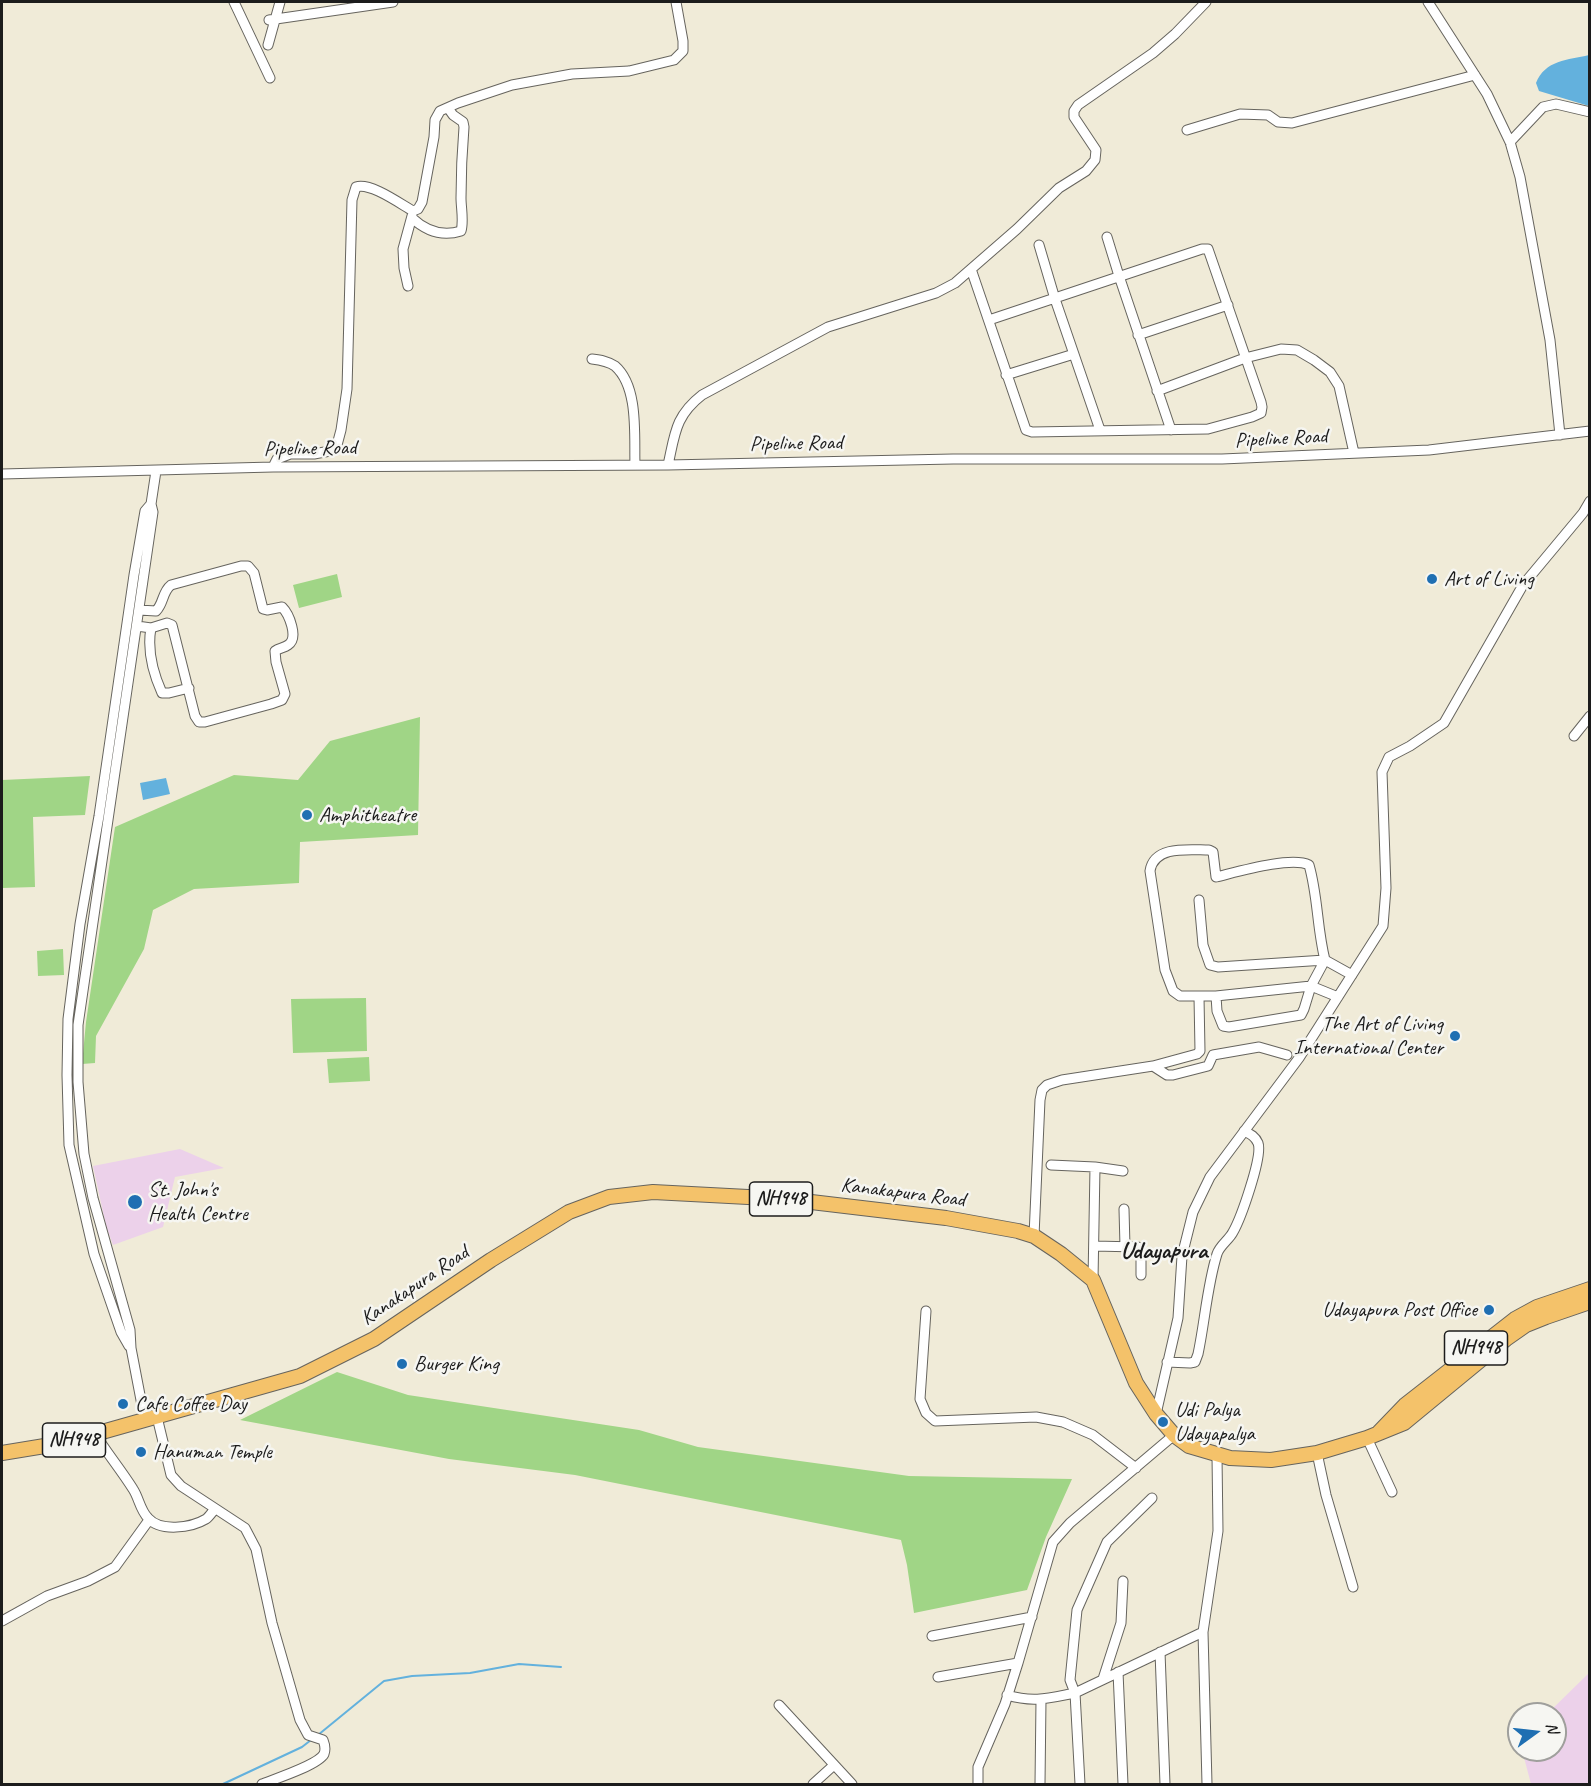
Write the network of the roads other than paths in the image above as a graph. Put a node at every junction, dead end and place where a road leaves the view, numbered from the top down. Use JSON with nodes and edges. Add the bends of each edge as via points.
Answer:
{"nodes":[{"id":1,"x":234,"y":2,"type":"edge"},
{"id":2,"x":280,"y":2,"type":"edge"},
{"id":3,"x":393,"y":2,"type":"edge"},
{"id":4,"x":676,"y":2,"type":"edge"},
{"id":5,"x":1206,"y":2,"type":"edge"},
{"id":6,"x":1428,"y":2,"type":"edge"},
{"id":7,"x":272,"y":20,"type":"junction"},
{"id":8,"x":268,"y":45,"type":"dead end"},
{"id":9,"x":1475,"y":75,"type":"junction"},
{"id":10,"x":270,"y":78,"type":"dead end"},
{"id":11,"x":448,"y":108,"type":"junction"},
{"id":12,"x":1590,"y":112,"type":"edge"},
{"id":13,"x":1187,"y":130,"type":"dead end"},
{"id":14,"x":1510,"y":142,"type":"junction"},
{"id":15,"x":412,"y":214,"type":"junction"},
{"id":16,"x":1107,"y":237,"type":"dead end"},
{"id":17,"x":1039,"y":245,"type":"dead end"},
{"id":18,"x":971,"y":268,"type":"junction"},
{"id":19,"x":1119,"y":276,"type":"junction"},
{"id":20,"x":408,"y":286,"type":"dead end"},
{"id":21,"x":1055,"y":298,"type":"junction"},
{"id":22,"x":1228,"y":305,"type":"junction"},
{"id":23,"x":989,"y":320,"type":"junction"},
{"id":24,"x":1138,"y":335,"type":"junction"},
{"id":25,"x":1074,"y":354,"type":"junction"},
{"id":26,"x":1245,"y":358,"type":"junction"},
{"id":27,"x":592,"y":359,"type":"dead end"},
{"id":28,"x":1006,"y":375,"type":"junction"},
{"id":29,"x":1157,"y":391,"type":"junction"},
{"id":30,"x":1100,"y":430,"type":"junction"},
{"id":31,"x":1171,"y":430,"type":"junction"},
{"id":32,"x":1590,"y":431,"type":"edge"},
{"id":33,"x":1560,"y":435,"type":"junction"},
{"id":34,"x":1354,"y":453,"type":"junction"},
{"id":35,"x":635,"y":465,"type":"junction"},
{"id":36,"x":668,"y":465,"type":"junction"},
{"id":37,"x":273,"y":467,"type":"junction"},
{"id":38,"x":156,"y":471,"type":"junction"},
{"id":39,"x":2,"y":474,"type":"edge"},
{"id":40,"x":1590,"y":501,"type":"edge"},
{"id":41,"x":150,"y":504,"type":"junction"},
{"id":42,"x":139,"y":610,"type":"junction"},
{"id":43,"x":137,"y":626,"type":"junction"},
{"id":44,"x":151,"y":628,"type":"junction"},
{"id":45,"x":189,"y":688,"type":"junction"},
{"id":46,"x":1590,"y":716,"type":"edge"},
{"id":47,"x":1574,"y":736,"type":"dead end"},
{"id":48,"x":1199,"y":900,"type":"dead end"},
{"id":49,"x":1325,"y":960,"type":"junction"},
{"id":50,"x":1353,"y":975,"type":"junction"},
{"id":51,"x":1311,"y":986,"type":"junction"},
{"id":52,"x":1216,"y":996,"type":"junction"},
{"id":53,"x":1199,"y":997,"type":"junction"},
{"id":54,"x":1338,"y":997,"type":"junction"},
{"id":55,"x":1287,"y":1055,"type":"dead end"},
{"id":56,"x":1154,"y":1066,"type":"junction"},
{"id":57,"x":73,"y":1082,"type":"junction"},
{"id":58,"x":1244,"y":1131,"type":"junction"},
{"id":59,"x":1051,"y":1165,"type":"dead end"},
{"id":60,"x":1095,"y":1167,"type":"junction"},
{"id":61,"x":1124,"y":1171,"type":"dead end"},
{"id":62,"x":1124,"y":1209,"type":"dead end"},
{"id":63,"x":1034,"y":1236,"type":"junction"},
{"id":64,"x":1094,"y":1246,"type":"junction"},
{"id":65,"x":1125,"y":1247,"type":"junction"},
{"id":66,"x":107,"y":1249,"type":"junction"},
{"id":67,"x":94,"y":1254,"type":"junction"},
{"id":68,"x":1141,"y":1275,"type":"dead end"},
{"id":69,"x":1093,"y":1280,"type":"junction"},
{"id":70,"x":1590,"y":1289,"type":"edge"},
{"id":71,"x":1590,"y":1302,"type":"edge"},
{"id":72,"x":926,"y":1311,"type":"dead end"},
{"id":73,"x":1503,"y":1335,"type":"junction"},
{"id":74,"x":131,"y":1348,"type":"junction"},
{"id":75,"x":1167,"y":1362,"type":"junction"},
{"id":76,"x":1156,"y":1414,"type":"junction"},
{"id":77,"x":151,"y":1419,"type":"junction"},
{"id":78,"x":95,"y":1434,"type":"junction"},
{"id":79,"x":1174,"y":1435,"type":"junction"},
{"id":80,"x":1372,"y":1435,"type":"junction"},
{"id":81,"x":2,"y":1453,"type":"edge"},
{"id":82,"x":1317,"y":1453,"type":"junction"},
{"id":83,"x":1217,"y":1456,"type":"junction"},
{"id":84,"x":1136,"y":1468,"type":"junction"},
{"id":85,"x":1392,"y":1492,"type":"dead end"},
{"id":86,"x":1152,"y":1498,"type":"dead end"},
{"id":87,"x":215,"y":1509,"type":"junction"},
{"id":88,"x":149,"y":1520,"type":"junction"},
{"id":89,"x":1124,"y":1581,"type":"dead end"},
{"id":90,"x":1353,"y":1587,"type":"dead end"},
{"id":91,"x":1032,"y":1617,"type":"junction"},
{"id":92,"x":2,"y":1621,"type":"edge"},
{"id":93,"x":1203,"y":1632,"type":"junction"},
{"id":94,"x":932,"y":1636,"type":"dead end"},
{"id":95,"x":1160,"y":1652,"type":"junction"},
{"id":96,"x":1018,"y":1663,"type":"junction"},
{"id":97,"x":1118,"y":1672,"type":"junction"},
{"id":98,"x":938,"y":1677,"type":"dead end"},
{"id":99,"x":1103,"y":1679,"type":"junction"},
{"id":100,"x":1075,"y":1693,"type":"junction"},
{"id":101,"x":1007,"y":1695,"type":"junction"},
{"id":102,"x":1041,"y":1700,"type":"junction"},
{"id":103,"x":779,"y":1705,"type":"dead end"},
{"id":104,"x":834,"y":1765,"type":"junction"},
{"id":105,"x":262,"y":1785,"type":"edge"},
{"id":106,"x":813,"y":1785,"type":"edge"},
{"id":107,"x":852,"y":1785,"type":"edge"},
{"id":108,"x":978,"y":1785,"type":"edge"},
{"id":109,"x":1040,"y":1785,"type":"edge"},
{"id":110,"x":1080,"y":1785,"type":"edge"},
{"id":111,"x":1123,"y":1785,"type":"edge"},
{"id":112,"x":1165,"y":1785,"type":"edge"},
{"id":113,"x":1207,"y":1785,"type":"edge"}],
"edges":[{"from":1,"to":10,"type":"street"},
{"from":2,"to":7,"type":"street"},
{"from":3,"to":7,"type":"street"},
{"from":4,"to":11,"type":"street","via":[[683,51],[674,60],[629,71],[572,74],[512,85]]},
{"from":5,"to":18,"type":"street","via":[[1153,53],[1078,105],[1074,117],[1096,150],[1095,160]]},
{"from":6,"to":9,"type":"street"},
{"from":7,"to":8,"type":"street"},
{"from":9,"to":13,"type":"street","via":[[1292,123],[1278,122],[1268,115],[1240,114]]},
{"from":9,"to":14,"type":"street"},
{"from":11,"to":15,"type":"street","via":[[440,111],[435,120],[422,202]]},
{"from":11,"to":15,"type":"street","via":[[464,127],[461,231],[436,233]]},
{"from":12,"to":14,"type":"street","via":[[1556,104],[1543,107]]},
{"from":14,"to":33,"type":"street","via":[[1550,340]]},
{"from":15,"to":20,"type":"street","via":[[403,249]]},
{"from":15,"to":37,"type":"street","via":[[374,189],[356,187],[352,200],[347,389],[337,445],[330,451],[290,454],[277,459]]},
{"from":16,"to":19,"type":"street"},
{"from":17,"to":21,"type":"street"},
{"from":18,"to":23,"type":"street"},
{"from":18,"to":36,"type":"street","via":[[936,293],[828,327],[702,395],[688,406],[678,423]]},
{"from":19,"to":21,"type":"street"},
{"from":19,"to":22,"type":"street","via":[[1208,249]]},
{"from":19,"to":24,"type":"street"},
{"from":21,"to":23,"type":"street"},
{"from":21,"to":25,"type":"street"},
{"from":22,"to":24,"type":"street"},
{"from":22,"to":26,"type":"street"},
{"from":23,"to":28,"type":"street"},
{"from":24,"to":29,"type":"street"},
{"from":25,"to":28,"type":"street"},
{"from":25,"to":30,"type":"street"},
{"from":26,"to":29,"type":"street"},
{"from":26,"to":31,"type":"street","via":[[1261,402],[1261,413],[1208,429]]},
{"from":26,"to":34,"type":"street","via":[[1281,349],[1297,350],[1330,372],[1339,386]]},
{"from":27,"to":35,"type":"street","via":[[615,367],[626,382],[634,414]]},
{"from":28,"to":30,"type":"street","via":[[1026,430]]},
{"from":29,"to":31,"type":"street"},
{"from":30,"to":31,"type":"street"},
{"from":32,"to":33,"type":"street","name":"Pipeline Road"},
{"from":33,"to":34,"type":"street","name":"Pipeline Road","via":[[1429,450]]},
{"from":34,"to":36,"type":"street","name":"Pipeline Road","via":[[1222,459]]},
{"from":35,"to":36,"type":"street","name":"Pipeline Road"},
{"from":35,"to":37,"type":"street","name":"Pipeline Road"},
{"from":37,"to":38,"type":"street","name":"Pipeline Road"},
{"from":38,"to":39,"type":"street","name":"Pipeline Road"},
{"from":38,"to":41,"type":"street"},
{"from":40,"to":50,"type":"street","via":[[1522,585],[1444,723],[1389,757],[1382,772],[1386,888],[1383,926]]},
{"from":41,"to":42,"type":"street","via":[[153,512]]},
{"from":41,"to":57,"type":"street","via":[[145,511],[134,575],[80,924],[68,1019]]},
{"from":42,"to":43,"type":"street"},
{"from":42,"to":45,"type":"street","via":[[156,611],[165,589],[171,585],[248,566],[254,573],[263,609],[282,607],[287,612],[292,642],[275,651],[285,694],[282,700],[199,722]]},
{"from":43,"to":44,"type":"street"},
{"from":43,"to":57,"type":"street","via":[[108,811]]},
{"from":44,"to":45,"type":"street","via":[[172,625]]},
{"from":44,"to":45,"type":"street","via":[[149,651],[162,693]]},
{"from":46,"to":47,"type":"street"},
{"from":48,"to":49,"type":"street","via":[[1203,945],[1210,965]]},
{"from":49,"to":50,"type":"street"},
{"from":49,"to":51,"type":"street"},
{"from":49,"to":53,"type":"street","via":[[1310,866],[1302,862],[1275,864],[1216,877],[1213,852],[1209,849],[1161,853],[1150,871],[1165,970],[1173,990],[1180,996]]},
{"from":50,"to":54,"type":"street"},
{"from":51,"to":52,"type":"street"},
{"from":51,"to":52,"type":"street","via":[[1301,1015],[1229,1027],[1221,1023]]},
{"from":51,"to":54,"type":"street"},
{"from":52,"to":53,"type":"street"},
{"from":53,"to":56,"type":"street","via":[[1200,1051]]},
{"from":54,"to":58,"type":"street","via":[[1299,1058]]},
{"from":55,"to":56,"type":"street","via":[[1259,1047],[1213,1055],[1208,1066],[1173,1075]]},
{"from":56,"to":63,"type":"street","via":[[1062,1080],[1042,1090]]},
{"from":57,"to":66,"type":"street","via":[[84,1154]]},
{"from":57,"to":67,"type":"street","via":[[69,1145]]},
{"from":58,"to":75,"type":"street","via":[[1210,1177],[1193,1212],[1182,1256],[1178,1318]]},
{"from":58,"to":75,"type":"street","via":[[1254,1136],[1260,1151],[1235,1228],[1218,1251],[1198,1354],[1190,1364]]},
{"from":59,"to":60,"type":"street"},
{"from":60,"to":61,"type":"street"},
{"from":60,"to":64,"type":"street"},
{"from":62,"to":65,"type":"street"},
{"from":63,"to":69,"type":"highway","name":"Kanakapura Road","number":"NH948"},
{"from":63,"to":77,"type":"highway","name":"Kanakapura Road","number":"NH948","via":[[946,1218],[786,1199],[653,1191],[609,1197],[569,1212],[374,1340],[331,1362],[300,1376]]},
{"from":64,"to":65,"type":"street"},
{"from":64,"to":69,"type":"street"},
{"from":65,"to":68,"type":"street","via":[[1138,1247],[1141,1251]]},
{"from":66,"to":67,"type":"street"},
{"from":66,"to":74,"type":"street","via":[[130,1330]]},
{"from":67,"to":74,"type":"street","via":[[121,1332]]},
{"from":69,"to":76,"type":"highway","name":"Kanakapura Road","number":"NH948","via":[[1136,1383]]},
{"from":70,"to":73,"type":"highway","name":"Kanakapura Road","number":"NH948","via":[[1537,1307],[1515,1319]]},
{"from":71,"to":73,"type":"highway","name":"Kanakapura Road","number":"NH948"},
{"from":72,"to":84,"type":"street","via":[[920,1399],[935,1421],[1036,1417],[1063,1422],[1093,1435]]},
{"from":73,"to":80,"type":"highway","name":"Kanakapura Road","number":"NH948","via":[[1405,1405]]},
{"from":74,"to":77,"type":"street"},
{"from":75,"to":76,"type":"street"},
{"from":76,"to":79,"type":"highway","name":"Kanakapura Road","number":"NH948"},
{"from":77,"to":78,"type":"highway","name":"Kanakapura Road","number":"NH948"},
{"from":77,"to":87,"type":"street","via":[[171,1476]]},
{"from":78,"to":81,"type":"highway","name":"Kanakapura Road","number":"NH948"},
{"from":78,"to":88,"type":"street","via":[[134,1490]]},
{"from":79,"to":83,"type":"highway","name":"Kanakapura Road","number":"NH948","via":[[1189,1446]]},
{"from":79,"to":84,"type":"street"},
{"from":80,"to":82,"type":"highway","name":"Kanakapura Road","number":"NH948"},
{"from":80,"to":85,"type":"street"},
{"from":82,"to":83,"type":"highway","name":"Kanakapura Road","number":"NH948","via":[[1271,1460]]},
{"from":82,"to":90,"type":"street"},
{"from":83,"to":93,"type":"street","via":[[1218,1531]]},
{"from":84,"to":91,"type":"street","via":[[1053,1542]]},
{"from":86,"to":100,"type":"street","via":[[1107,1542],[1077,1610],[1070,1680]]},
{"from":87,"to":88,"type":"street","via":[[207,1519],[191,1525],[171,1527]]},
{"from":87,"to":105,"type":"street","via":[[245,1528],[256,1549],[300,1720],[308,1735],[325,1744],[322,1757]]},
{"from":88,"to":92,"type":"street","via":[[115,1567],[47,1596]]},
{"from":89,"to":99,"type":"street","via":[[1120,1629]]},
{"from":91,"to":94,"type":"street"},
{"from":91,"to":96,"type":"street"},
{"from":93,"to":95,"type":"street"},
{"from":93,"to":113,"type":"street"},
{"from":95,"to":97,"type":"street"},
{"from":95,"to":112,"type":"street"},
{"from":96,"to":98,"type":"street"},
{"from":96,"to":101,"type":"street"},
{"from":97,"to":99,"type":"street"},
{"from":97,"to":111,"type":"street"},
{"from":99,"to":100,"type":"street"},
{"from":100,"to":102,"type":"street"},
{"from":100,"to":110,"type":"street"},
{"from":101,"to":102,"type":"street"},
{"from":101,"to":108,"type":"street","via":[[978,1767]]},
{"from":102,"to":109,"type":"street"},
{"from":103,"to":104,"type":"street"},
{"from":104,"to":106,"type":"street"},
{"from":104,"to":107,"type":"street"}]}
